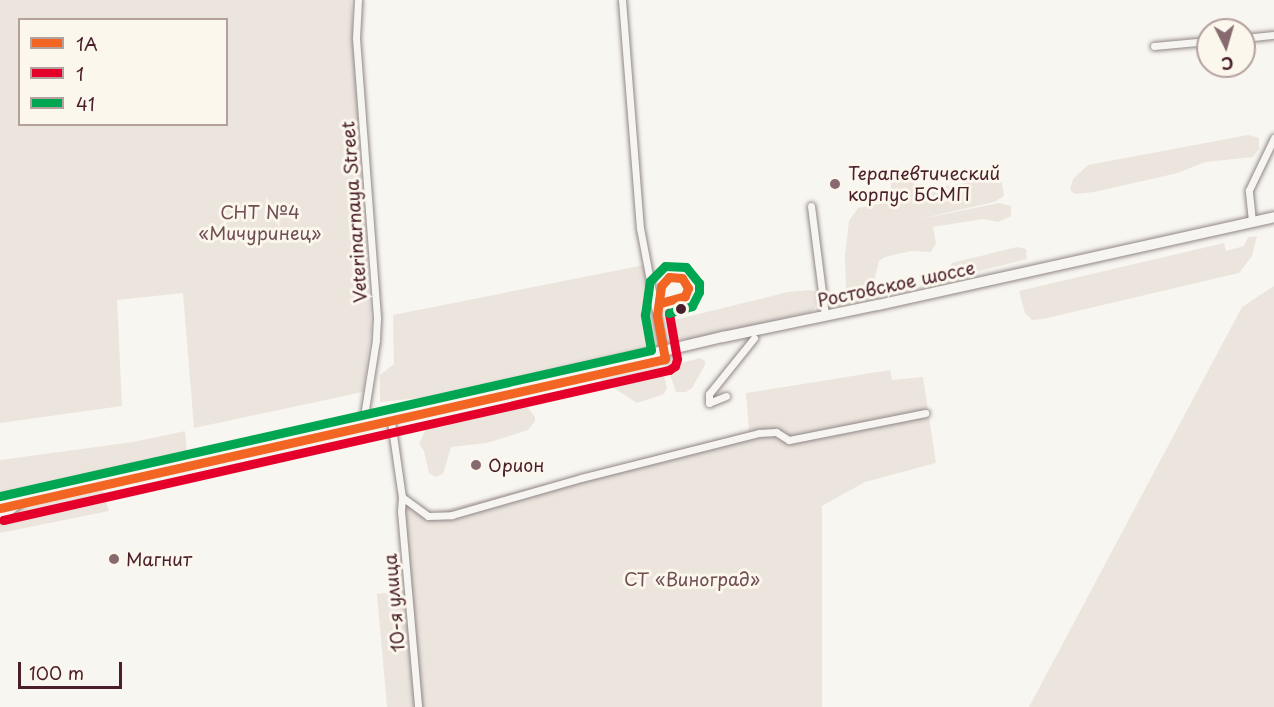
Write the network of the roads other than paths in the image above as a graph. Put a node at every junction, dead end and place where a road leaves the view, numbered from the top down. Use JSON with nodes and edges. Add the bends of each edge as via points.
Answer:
{"nodes":[{"id":1,"x":358,"y":0,"type":"edge"},
{"id":2,"x":622,"y":0,"type":"edge"},
{"id":3,"x":1274,"y":35,"type":"edge"},
{"id":4,"x":1256,"y":37,"type":"edge"},
{"id":5,"x":1196,"y":42,"type":"edge"},
{"id":6,"x":1154,"y":46,"type":"dead end"},
{"id":7,"x":1274,"y":138,"type":"edge"},
{"id":8,"x":811,"y":206,"type":"dead end"},
{"id":9,"x":1270,"y":217,"type":"edge"},
{"id":10,"x":1252,"y":221,"type":"junction"},
{"id":11,"x":1135,"y":249,"type":"junction"},
{"id":12,"x":825,"y":316,"type":"junction"},
{"id":13,"x":754,"y":338,"type":"junction"},
{"id":14,"x":664,"y":356,"type":"junction"},
{"id":15,"x":726,"y":396,"type":"dead end"},
{"id":16,"x":925,"y":413,"type":"dead end"},
{"id":17,"x":391,"y":421,"type":"junction"},
{"id":18,"x":362,"y":425,"type":"junction"},
{"id":19,"x":402,"y":497,"type":"junction"},
{"id":20,"x":0,"y":502,"type":"edge"},
{"id":21,"x":20,"y":503,"type":"junction"},
{"id":22,"x":0,"y":508,"type":"edge"},
{"id":23,"x":0,"y":518,"type":"edge"},
{"id":24,"x":418,"y":707,"type":"edge"}],
"edges":[{"from":1,"to":18,"type":"street","name":"Veterinarnaya Street","via":[[356,39],[377,318]]},
{"from":2,"to":14,"type":"street","via":[[640,228]]},
{"from":3,"to":4,"type":"street"},
{"from":5,"to":6,"type":"street"},
{"from":7,"to":10,"type":"street","via":[[1249,190]]},
{"from":8,"to":12,"type":"street"},
{"from":9,"to":10,"type":"main road"},
{"from":9,"to":11,"type":"main road"},
{"from":10,"to":11,"type":"main road"},
{"from":11,"to":12,"type":"main road","name":"Ростовское шоссе"},
{"from":11,"to":13,"type":"main road","name":"Ростовское шоссе"},
{"from":12,"to":14,"type":"main road","name":"Ростовское шоссе"},
{"from":13,"to":14,"type":"main road","name":"Ростовское шоссе"},
{"from":13,"to":15,"type":"street","via":[[709,394],[708,403]]},
{"from":14,"to":17,"type":"main road"},
{"from":14,"to":18,"type":"main road"},
{"from":16,"to":19,"type":"street","via":[[789,440],[776,432],[759,433],[581,478],[452,516],[428,516]]},
{"from":17,"to":18,"type":"main road"},
{"from":17,"to":19,"type":"street","name":"10-я улица"},
{"from":18,"to":20,"type":"main road"},
{"from":18,"to":21,"type":"main road"},
{"from":19,"to":24,"type":"street","name":"10-я улица"},
{"from":21,"to":22,"type":"main road"},
{"from":21,"to":23,"type":"street"}]}
